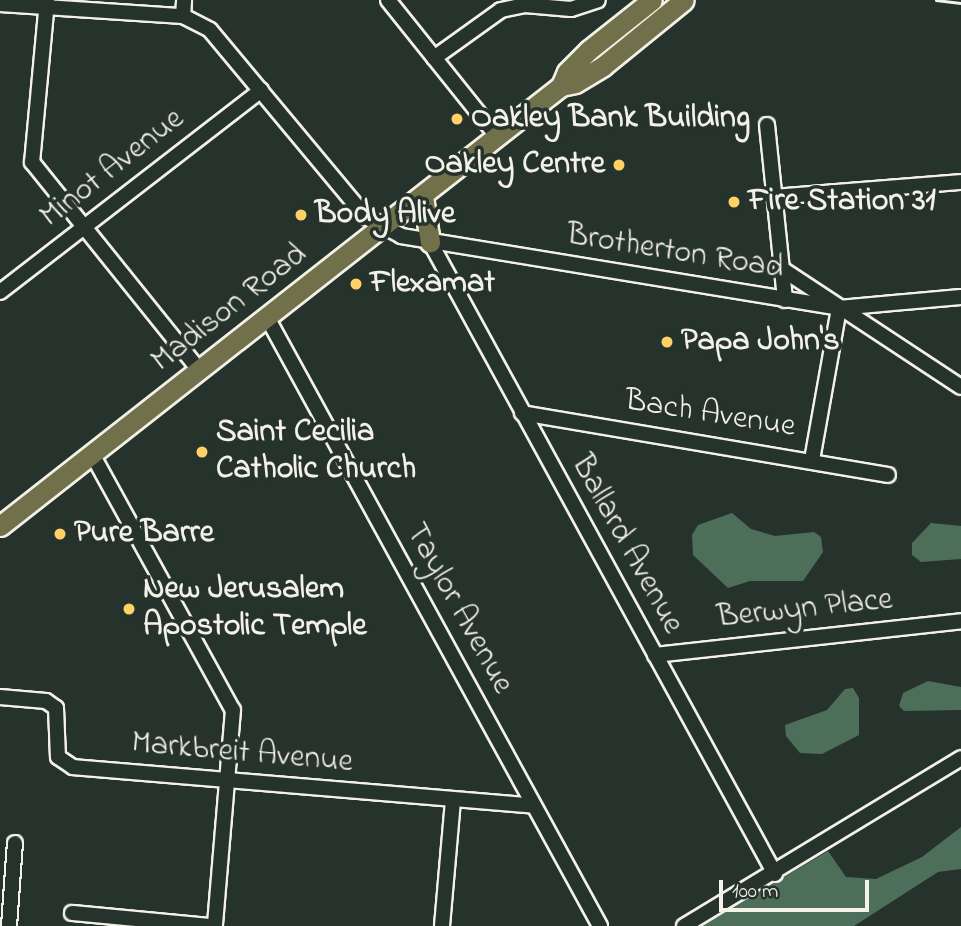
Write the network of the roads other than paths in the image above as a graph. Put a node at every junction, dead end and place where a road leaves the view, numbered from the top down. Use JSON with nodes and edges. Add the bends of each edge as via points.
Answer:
{"nodes":[{"id":1,"x":184,"y":0,"type":"edge"},
{"id":2,"x":388,"y":0,"type":"edge"},
{"id":3,"x":598,"y":0,"type":"edge"},
{"id":4,"x":652,"y":0,"type":"edge"},
{"id":5,"x":684,"y":0,"type":"edge"},
{"id":6,"x":0,"y":4,"type":"edge"},
{"id":7,"x":46,"y":4,"type":"edge"},
{"id":8,"x":183,"y":16,"type":"junction"},
{"id":9,"x":435,"y":58,"type":"junction"},
{"id":10,"x":561,"y":86,"type":"junction"},
{"id":11,"x":261,"y":90,"type":"junction"},
{"id":12,"x":767,"y":125,"type":"dead end"},
{"id":13,"x":497,"y":136,"type":"junction"},
{"id":14,"x":961,"y":182,"type":"edge"},
{"id":15,"x":423,"y":196,"type":"junction"},
{"id":16,"x":774,"y":197,"type":"junction"},
{"id":17,"x":83,"y":227,"type":"junction"},
{"id":18,"x":383,"y":228,"type":"junction"},
{"id":19,"x":430,"y":242,"type":"junction"},
{"id":20,"x":782,"y":269,"type":"junction"},
{"id":21,"x":0,"y":292,"type":"edge"},
{"id":22,"x":961,"y":297,"type":"edge"},
{"id":23,"x":785,"y":300,"type":"junction"},
{"id":24,"x":839,"y":307,"type":"junction"},
{"id":25,"x":268,"y":319,"type":"junction"},
{"id":26,"x":199,"y":370,"type":"junction"},
{"id":27,"x":961,"y":387,"type":"edge"},
{"id":28,"x":522,"y":414,"type":"junction"},
{"id":29,"x":92,"y":454,"type":"junction"},
{"id":30,"x":812,"y":460,"type":"junction"},
{"id":31,"x":888,"y":475,"type":"dead end"},
{"id":32,"x":0,"y":526,"type":"edge"},
{"id":33,"x":961,"y":621,"type":"edge"},
{"id":34,"x":655,"y":656,"type":"junction"},
{"id":35,"x":0,"y":697,"type":"edge"},
{"id":36,"x":961,"y":758,"type":"edge"},
{"id":37,"x":228,"y":780,"type":"junction"},
{"id":38,"x":453,"y":801,"type":"junction"},
{"id":39,"x":533,"y":806,"type":"junction"},
{"id":40,"x":15,"y":843,"type":"dead end"},
{"id":41,"x":775,"y":874,"type":"junction"},
{"id":42,"x":72,"y":913,"type":"dead end"},
{"id":43,"x":9,"y":926,"type":"edge"},
{"id":44,"x":210,"y":926,"type":"edge"},
{"id":45,"x":215,"y":926,"type":"edge"},
{"id":46,"x":442,"y":926,"type":"edge"},
{"id":47,"x":600,"y":926,"type":"edge"},
{"id":48,"x":684,"y":926,"type":"edge"}],
"edges":[{"from":1,"to":8,"type":"street"},
{"from":2,"to":9,"type":"street"},
{"from":3,"to":9,"type":"street","via":[[581,8],[525,5],[501,10]]},
{"from":4,"to":10,"type":"main road","name":"Madison Road","via":[[589,50],[566,72]]},
{"from":5,"to":10,"type":"main road","name":"Madison Road","via":[[603,66],[576,83]]},
{"from":6,"to":7,"type":"street"},
{"from":7,"to":8,"type":"street"},
{"from":7,"to":17,"type":"street","via":[[33,162]]},
{"from":8,"to":11,"type":"street","via":[[210,30]]},
{"from":9,"to":13,"type":"street"},
{"from":10,"to":13,"type":"main road","name":"Madison Road"},
{"from":11,"to":17,"type":"street","name":"Minot Avenue"},
{"from":11,"to":18,"type":"street","via":[[366,217]]},
{"from":12,"to":16,"type":"street"},
{"from":13,"to":15,"type":"main road","name":"Madison Road"},
{"from":14,"to":16,"type":"street"},
{"from":15,"to":18,"type":"main road","name":"Madison Road"},
{"from":15,"to":19,"type":"main road"},
{"from":16,"to":20,"type":"street"},
{"from":17,"to":21,"type":"street","name":"Minot Avenue"},
{"from":17,"to":26,"type":"street"},
{"from":18,"to":19,"type":"street","name":"Brotherton Road"},
{"from":18,"to":25,"type":"main road","name":"Madison Road"},
{"from":19,"to":23,"type":"street","name":"Brotherton Road"},
{"from":19,"to":28,"type":"street","name":"Ballard Avenue"},
{"from":20,"to":23,"type":"street"},
{"from":20,"to":24,"type":"street"},
{"from":22,"to":24,"type":"street","name":"Brotherton Road"},
{"from":23,"to":24,"type":"street","name":"Brotherton Road"},
{"from":24,"to":27,"type":"street"},
{"from":24,"to":30,"type":"street"},
{"from":25,"to":26,"type":"main road","name":"Madison Road"},
{"from":25,"to":39,"type":"street","name":"Taylor Avenue"},
{"from":26,"to":29,"type":"main road","name":"Madison Road"},
{"from":28,"to":30,"type":"street","name":"Bach Avenue"},
{"from":28,"to":34,"type":"street","name":"Ballard Avenue"},
{"from":29,"to":32,"type":"main road","name":"Madison Road"},
{"from":29,"to":37,"type":"street","via":[[233,710]]},
{"from":30,"to":31,"type":"street","name":"Bach Avenue"},
{"from":33,"to":34,"type":"street","name":"Berwyn Place"},
{"from":34,"to":41,"type":"street","name":"Ballard Avenue"},
{"from":35,"to":37,"type":"street","name":"Markbreit Avenue","via":[[46,701],[56,708],[57,751],[67,766]]},
{"from":36,"to":41,"type":"street"},
{"from":37,"to":38,"type":"street","name":"Markbreit Avenue"},
{"from":37,"to":45,"type":"street"},
{"from":38,"to":39,"type":"street","name":"Markbreit Avenue"},
{"from":38,"to":46,"type":"street"},
{"from":39,"to":47,"type":"street","name":"Taylor Avenue"},
{"from":40,"to":43,"type":"street"},
{"from":41,"to":48,"type":"street"},
{"from":42,"to":44,"type":"street"}]}
